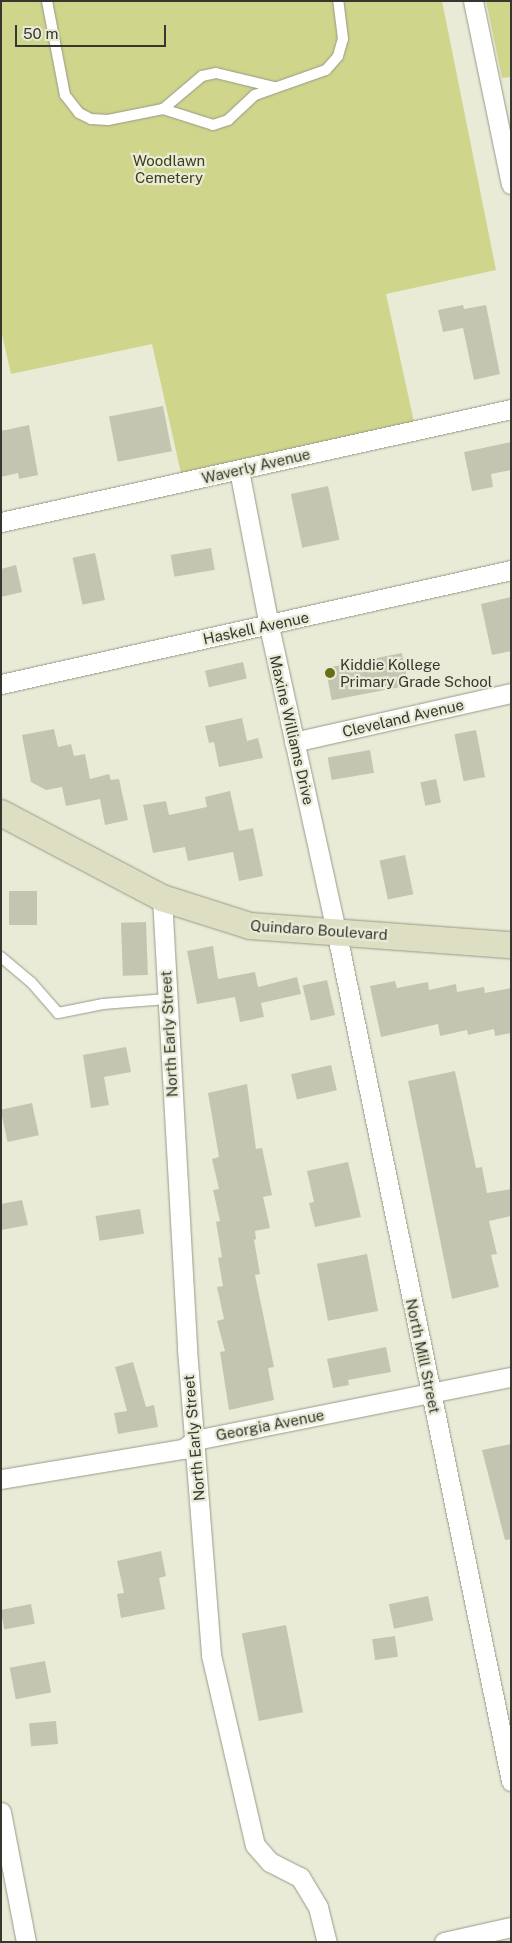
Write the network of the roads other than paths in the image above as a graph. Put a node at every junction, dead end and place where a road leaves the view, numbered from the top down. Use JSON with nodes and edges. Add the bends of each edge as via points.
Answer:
{"nodes":[{"id":1,"x":46,"y":1,"type":"edge"},
{"id":2,"x":338,"y":1,"type":"edge"},
{"id":3,"x":473,"y":1,"type":"edge"},
{"id":4,"x":274,"y":87,"type":"junction"},
{"id":5,"x":163,"y":109,"type":"junction"},
{"id":6,"x":511,"y":184,"type":"edge"},
{"id":7,"x":511,"y":409,"type":"edge"},
{"id":8,"x":239,"y":470,"type":"junction"},
{"id":9,"x":1,"y":522,"type":"edge"},
{"id":10,"x":511,"y":570,"type":"edge"},
{"id":11,"x":269,"y":626,"type":"junction"},
{"id":12,"x":1,"y":684,"type":"edge"},
{"id":13,"x":511,"y":693,"type":"edge"},
{"id":14,"x":294,"y":742,"type":"junction"},
{"id":15,"x":1,"y":813,"type":"edge"},
{"id":16,"x":162,"y":898,"type":"junction"},
{"id":17,"x":336,"y":930,"type":"junction"},
{"id":18,"x":511,"y":945,"type":"edge"},
{"id":19,"x":1,"y":957,"type":"edge"},
{"id":20,"x":167,"y":1000,"type":"junction"},
{"id":21,"x":511,"y":1377,"type":"edge"},
{"id":22,"x":431,"y":1394,"type":"junction"},
{"id":23,"x":195,"y":1440,"type":"junction"},
{"id":24,"x":1,"y":1479,"type":"edge"},
{"id":25,"x":511,"y":1781,"type":"edge"},
{"id":26,"x":1,"y":1812,"type":"edge"},
{"id":27,"x":511,"y":1927,"type":"edge"},
{"id":28,"x":26,"y":1942,"type":"edge"},
{"id":29,"x":327,"y":1942,"type":"edge"},
{"id":30,"x":444,"y":1942,"type":"edge"}],
"edges":[{"from":1,"to":5,"type":"lane","via":[[65,95],[70,105],[91,119],[108,120]]},
{"from":2,"to":4,"type":"lane","via":[[343,39],[338,56],[326,70],[314,76]]},
{"from":3,"to":6,"type":"street"},
{"from":4,"to":5,"type":"lane","via":[[216,73],[202,76]]},
{"from":4,"to":5,"type":"lane","via":[[255,95],[228,120],[213,125]]},
{"from":7,"to":8,"type":"street","name":"Waverly Avenue"},
{"from":8,"to":9,"type":"street","name":"Waverly Avenue"},
{"from":8,"to":11,"type":"street","name":"Maxine Williams Drive"},
{"from":10,"to":11,"type":"street","name":"Haskell Avenue"},
{"from":11,"to":12,"type":"street","name":"Haskell Avenue"},
{"from":11,"to":14,"type":"street","name":"Maxine Williams Drive"},
{"from":13,"to":14,"type":"street","name":"Cleveland Avenue"},
{"from":14,"to":17,"type":"street","name":"Maxine Williams Drive"},
{"from":15,"to":16,"type":"main road","name":"Quindaro Boulevard"},
{"from":16,"to":17,"type":"main road","name":"Quindaro Boulevard","via":[[250,926]]},
{"from":16,"to":20,"type":"street","name":"North Early Street"},
{"from":17,"to":18,"type":"main road","name":"Quindaro Boulevard"},
{"from":17,"to":22,"type":"street","name":"North Mill Street"},
{"from":19,"to":20,"type":"lane","via":[[31,982],[58,1013],[103,1004]]},
{"from":20,"to":23,"type":"street","name":"North Early Street"},
{"from":21,"to":22,"type":"street","name":"Georgia Avenue"},
{"from":22,"to":23,"type":"street","name":"Georgia Avenue"},
{"from":22,"to":25,"type":"street","name":"North Mill Street"},
{"from":23,"to":24,"type":"street","name":"Georgia Avenue","via":[[184,1449]]},
{"from":23,"to":29,"type":"street","name":"North Early Street","via":[[211,1655],[255,1845],[270,1862],[300,1877],[318,1907]]},
{"from":26,"to":28,"type":"street"},
{"from":27,"to":30,"type":"street"}]}
